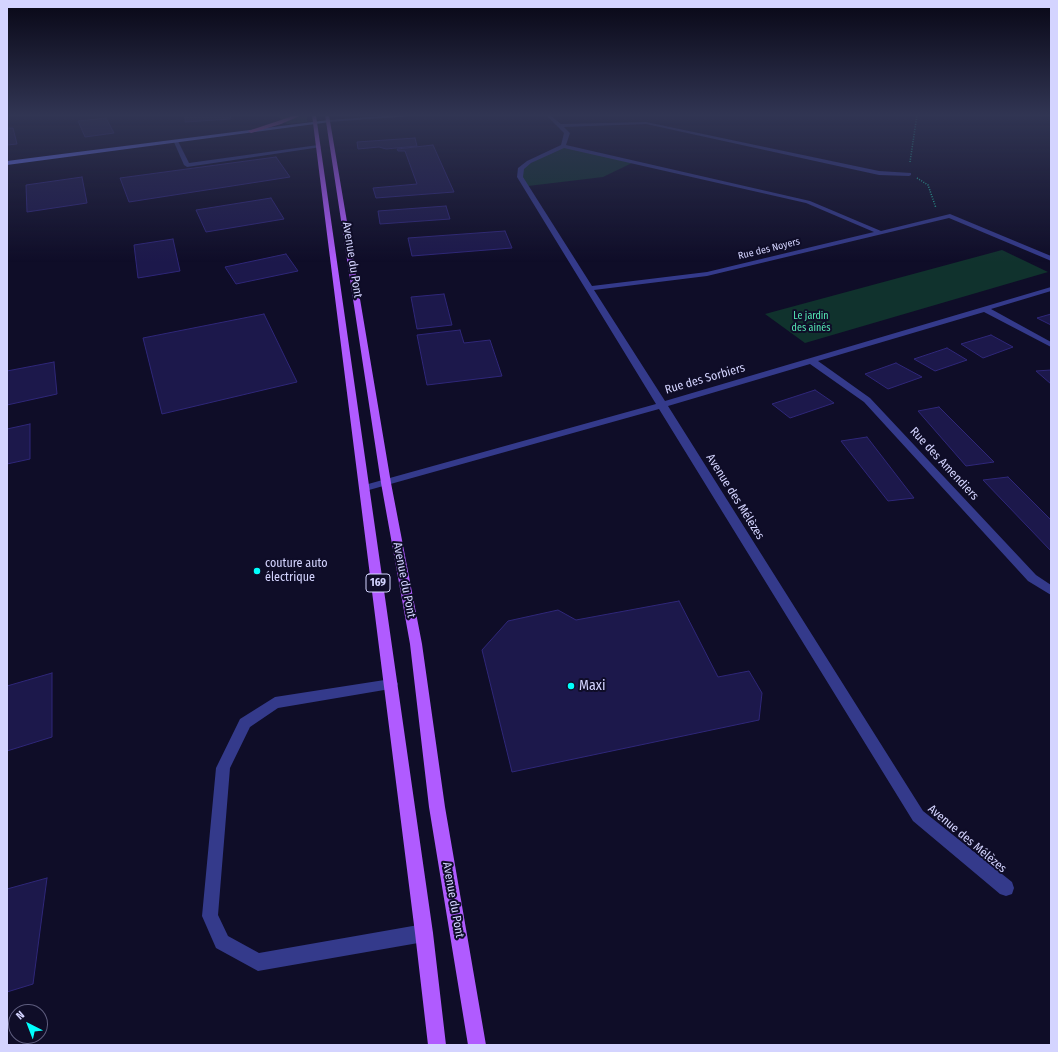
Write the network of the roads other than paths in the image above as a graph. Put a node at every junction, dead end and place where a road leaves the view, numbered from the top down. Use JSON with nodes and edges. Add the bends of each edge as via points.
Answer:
{"nodes":[{"id":1,"x":320,"y":164,"type":"edge"},
{"id":2,"x":336,"y":164,"type":"edge"},
{"id":3,"x":526,"y":164,"type":"edge"},
{"id":4,"x":642,"y":164,"type":"edge"},
{"id":5,"x":837,"y":164,"type":"edge"},
{"id":6,"x":909,"y":174,"type":"dead end"},
{"id":7,"x":881,"y":232,"type":"junction"},
{"id":8,"x":1050,"y":258,"type":"edge"},
{"id":9,"x":590,"y":288,"type":"junction"},
{"id":10,"x":1051,"y":289,"type":"edge"},
{"id":11,"x":985,"y":309,"type":"junction"},
{"id":12,"x":1051,"y":345,"type":"edge"},
{"id":13,"x":812,"y":361,"type":"junction"},
{"id":14,"x":662,"y":405,"type":"junction"},
{"id":15,"x":386,"y":483,"type":"junction"},
{"id":16,"x":365,"y":488,"type":"junction"},
{"id":17,"x":1051,"y":591,"type":"edge"},
{"id":18,"x":391,"y":684,"type":"junction"},
{"id":19,"x":1006,"y":888,"type":"dead end"},
{"id":20,"x":424,"y":933,"type":"junction"},
{"id":21,"x":437,"y":1045,"type":"edge"},
{"id":22,"x":477,"y":1045,"type":"edge"}],
"edges":[{"from":1,"to":16,"type":"main road","name":"Avenue du Pont","number":"169"},
{"from":2,"to":15,"type":"main road","name":"Avenue du Pont"},
{"from":3,"to":9,"type":"street","name":"Avenue des Mélèzes","via":[[521,168],[520,177]]},
{"from":4,"to":7,"type":"street","via":[[808,202]]},
{"from":5,"to":6,"type":"street","via":[[879,173]]},
{"from":7,"to":8,"type":"street","name":"Rue des Noyers","via":[[950,216]]},
{"from":7,"to":9,"type":"street","name":"Rue des Noyers","via":[[707,274]]},
{"from":9,"to":14,"type":"street","name":"Avenue des Mélèzes"},
{"from":10,"to":11,"type":"street","name":"Rue des Sorbiers"},
{"from":11,"to":12,"type":"street"},
{"from":11,"to":13,"type":"street","name":"Rue des Sorbiers"},
{"from":13,"to":14,"type":"street","name":"Rue des Sorbiers"},
{"from":13,"to":17,"type":"street","name":"Rue des Amendiers","via":[[867,400],[1032,578]]},
{"from":14,"to":15,"type":"street","name":"Rue des Sorbiers"},
{"from":14,"to":19,"type":"street","name":"Avenue des Mélèzes","via":[[918,816]]},
{"from":15,"to":16,"type":"street","name":"Rue des Sorbiers"},
{"from":15,"to":22,"type":"main road","name":"Avenue du Pont","via":[[416,644],[437,807]]},
{"from":16,"to":18,"type":"main road","name":"Avenue du Pont","number":"169"},
{"from":18,"to":20,"type":"main road","name":"Avenue du Pont","number":"169"},
{"from":18,"to":20,"type":"street","via":[[275,703],[245,723],[223,768],[210,916],[222,942],[258,962]]},
{"from":20,"to":21,"type":"main road","name":"Avenue du Pont","number":"169"}]}
